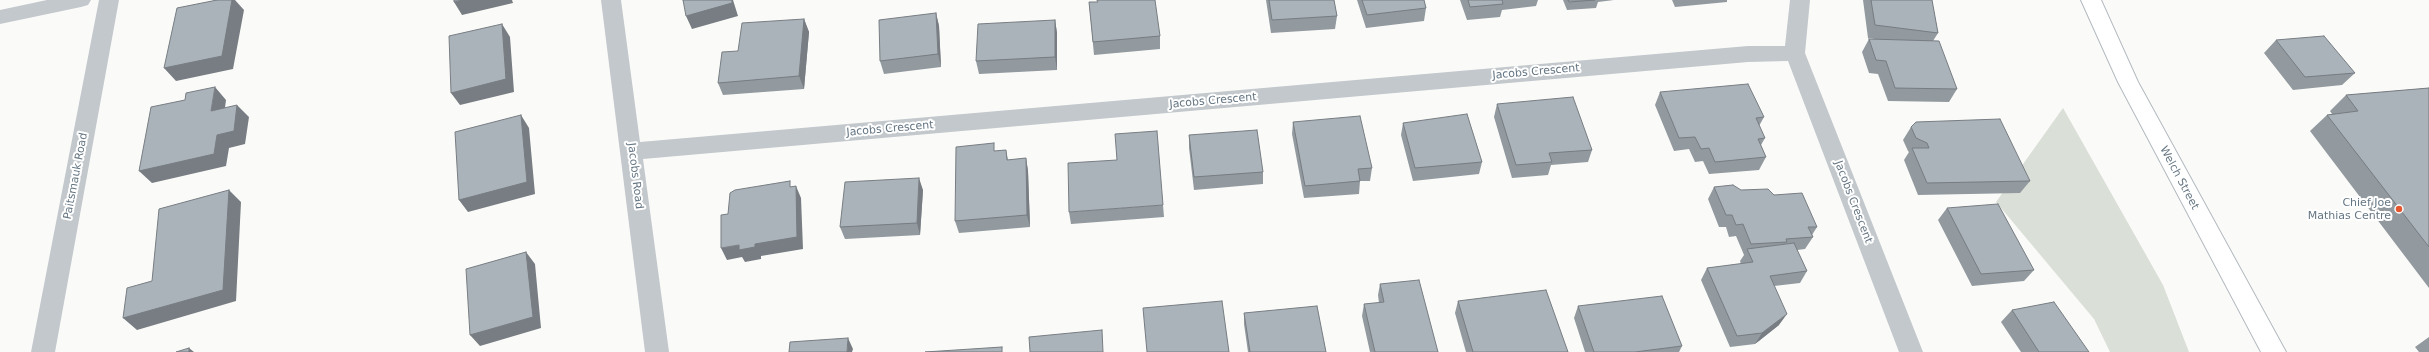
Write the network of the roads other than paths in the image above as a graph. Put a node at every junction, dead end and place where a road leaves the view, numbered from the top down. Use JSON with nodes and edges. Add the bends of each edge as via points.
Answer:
{"nodes":[{"id":1,"x":81,"y":0,"type":"edge"},
{"id":2,"x":109,"y":0,"type":"edge"},
{"id":3,"x":611,"y":0,"type":"edge"},
{"id":4,"x":1800,"y":0,"type":"edge"},
{"id":5,"x":2091,"y":0,"type":"edge"},
{"id":6,"x":0,"y":17,"type":"edge"},
{"id":7,"x":1795,"y":53,"type":"junction"},
{"id":8,"x":631,"y":151,"type":"junction"},
{"id":9,"x":43,"y":352,"type":"edge"},
{"id":10,"x":657,"y":352,"type":"edge"},
{"id":11,"x":1911,"y":352,"type":"edge"},
{"id":12,"x":2274,"y":352,"type":"edge"}],
"edges":[{"from":1,"to":6,"type":"street"},
{"from":2,"to":9,"type":"street","name":"Paitsmauk Road"},
{"from":3,"to":8,"type":"street","name":"Jacobs Road"},
{"from":4,"to":7,"type":"street","name":"Jacobs Crescent"},
{"from":5,"to":12,"type":"street","name":"Welch Street","via":[[2128,82]]},
{"from":7,"to":8,"type":"street","name":"Jacobs Crescent","via":[[1748,54]]},
{"from":7,"to":11,"type":"street","name":"Jacobs Crescent"},
{"from":8,"to":10,"type":"street","name":"Jacobs Road"}]}
